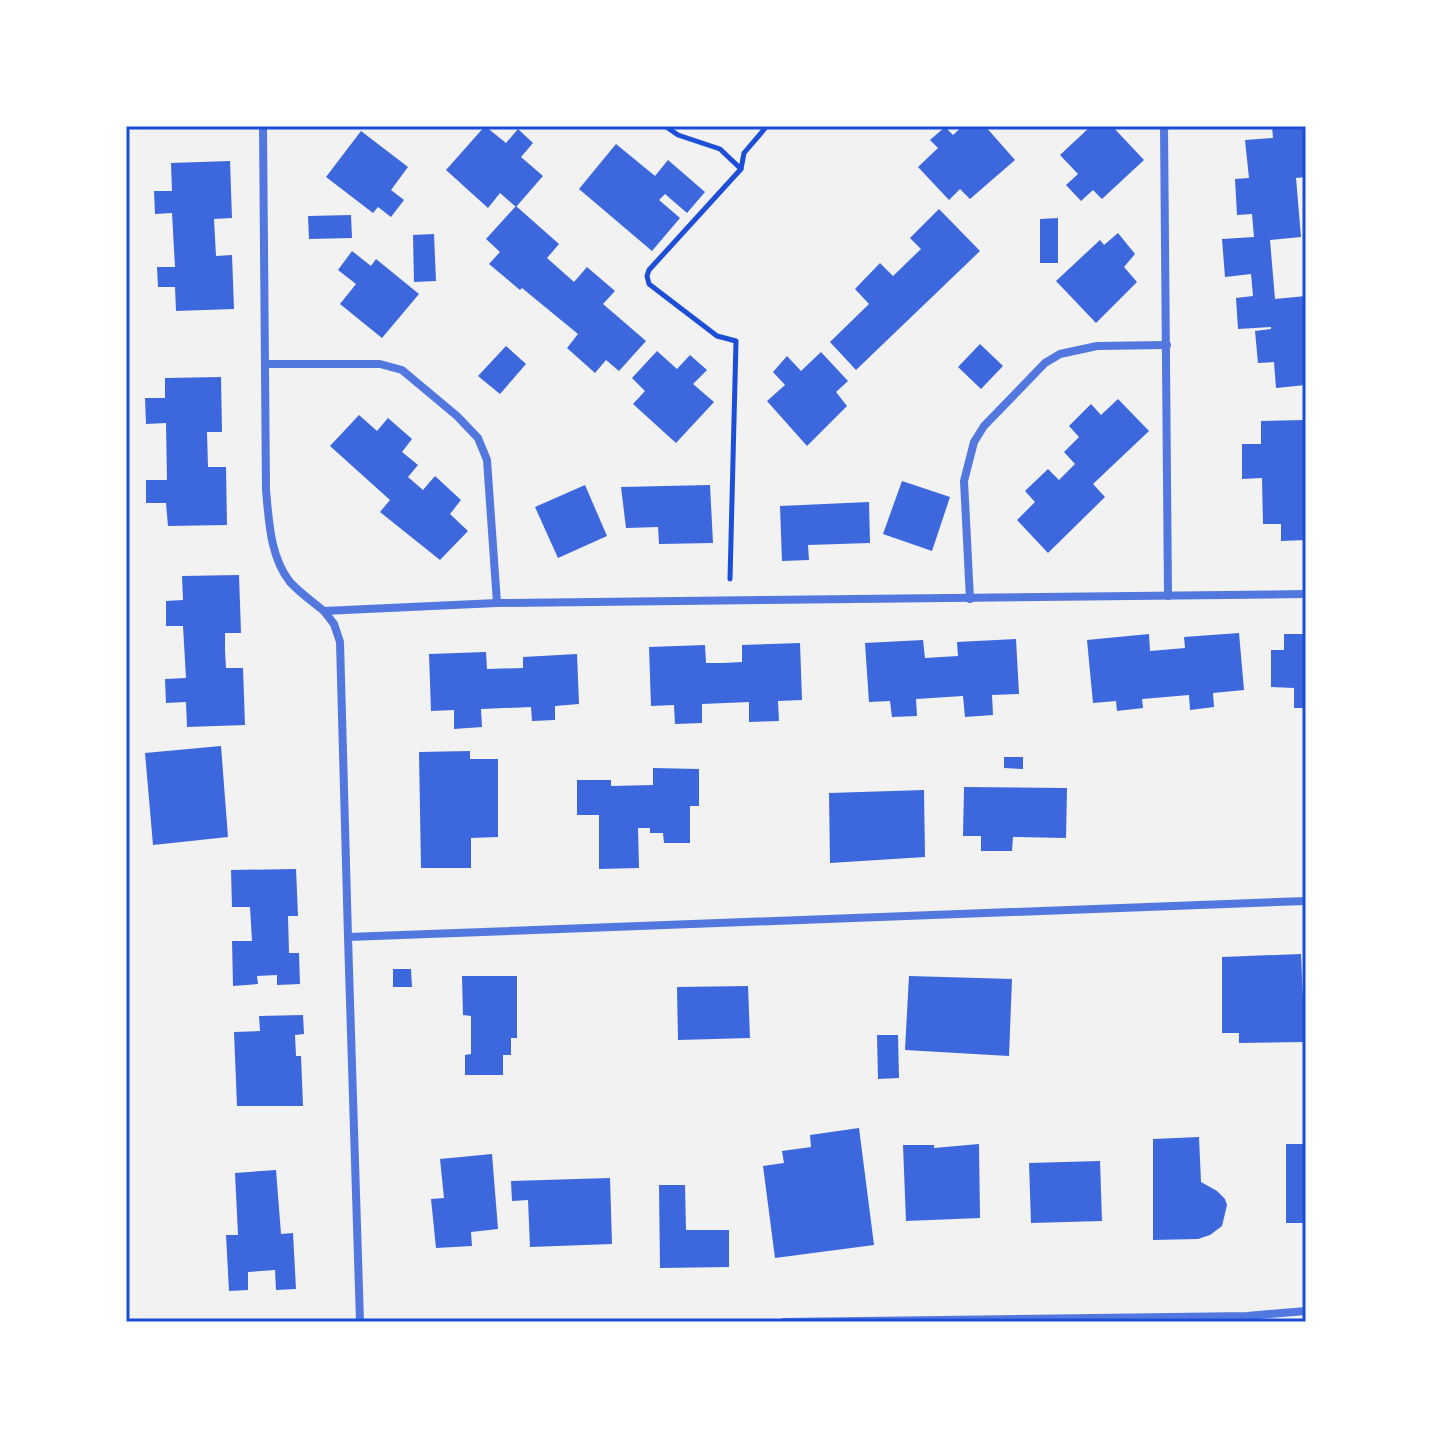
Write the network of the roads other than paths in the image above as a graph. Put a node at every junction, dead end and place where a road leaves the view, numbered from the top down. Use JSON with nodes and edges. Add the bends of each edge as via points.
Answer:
{"nodes":[{"id":1,"x":263,"y":126,"type":"edge"},
{"id":2,"x":1164,"y":126,"type":"edge"},
{"id":3,"x":1167,"y":345,"type":"junction"},
{"id":4,"x":265,"y":364,"type":"junction"},
{"id":5,"x":1306,"y":594,"type":"edge"},
{"id":6,"x":1168,"y":596,"type":"junction"},
{"id":7,"x":970,"y":599,"type":"junction"},
{"id":8,"x":497,"y":603,"type":"junction"},
{"id":9,"x":324,"y":611,"type":"junction"},
{"id":10,"x":1306,"y":901,"type":"edge"},
{"id":11,"x":348,"y":937,"type":"junction"},
{"id":12,"x":1306,"y":1311,"type":"edge"},
{"id":13,"x":1248,"y":1319,"type":"edge"},
{"id":14,"x":360,"y":1322,"type":"edge"},
{"id":15,"x":784,"y":1322,"type":"edge"}],
"edges":[{"from":1,"to":4,"type":"street"},
{"from":2,"to":3,"type":"street"},
{"from":3,"to":6,"type":"street"},
{"from":3,"to":7,"type":"street","via":[[1097,346],[1060,354],[984,426],[964,481]]},
{"from":4,"to":8,"type":"street","via":[[380,364],[402,370],[457,416],[478,438],[487,460]]},
{"from":4,"to":9,"type":"street","via":[[266,490],[276,556],[289,581]]},
{"from":5,"to":6,"type":"street"},
{"from":6,"to":7,"type":"street"},
{"from":7,"to":8,"type":"street"},
{"from":8,"to":9,"type":"street"},
{"from":9,"to":11,"type":"street","via":[[340,642]]},
{"from":10,"to":11,"type":"street"},
{"from":11,"to":14,"type":"street"},
{"from":12,"to":13,"type":"street"},
{"from":13,"to":15,"type":"street"}]}
